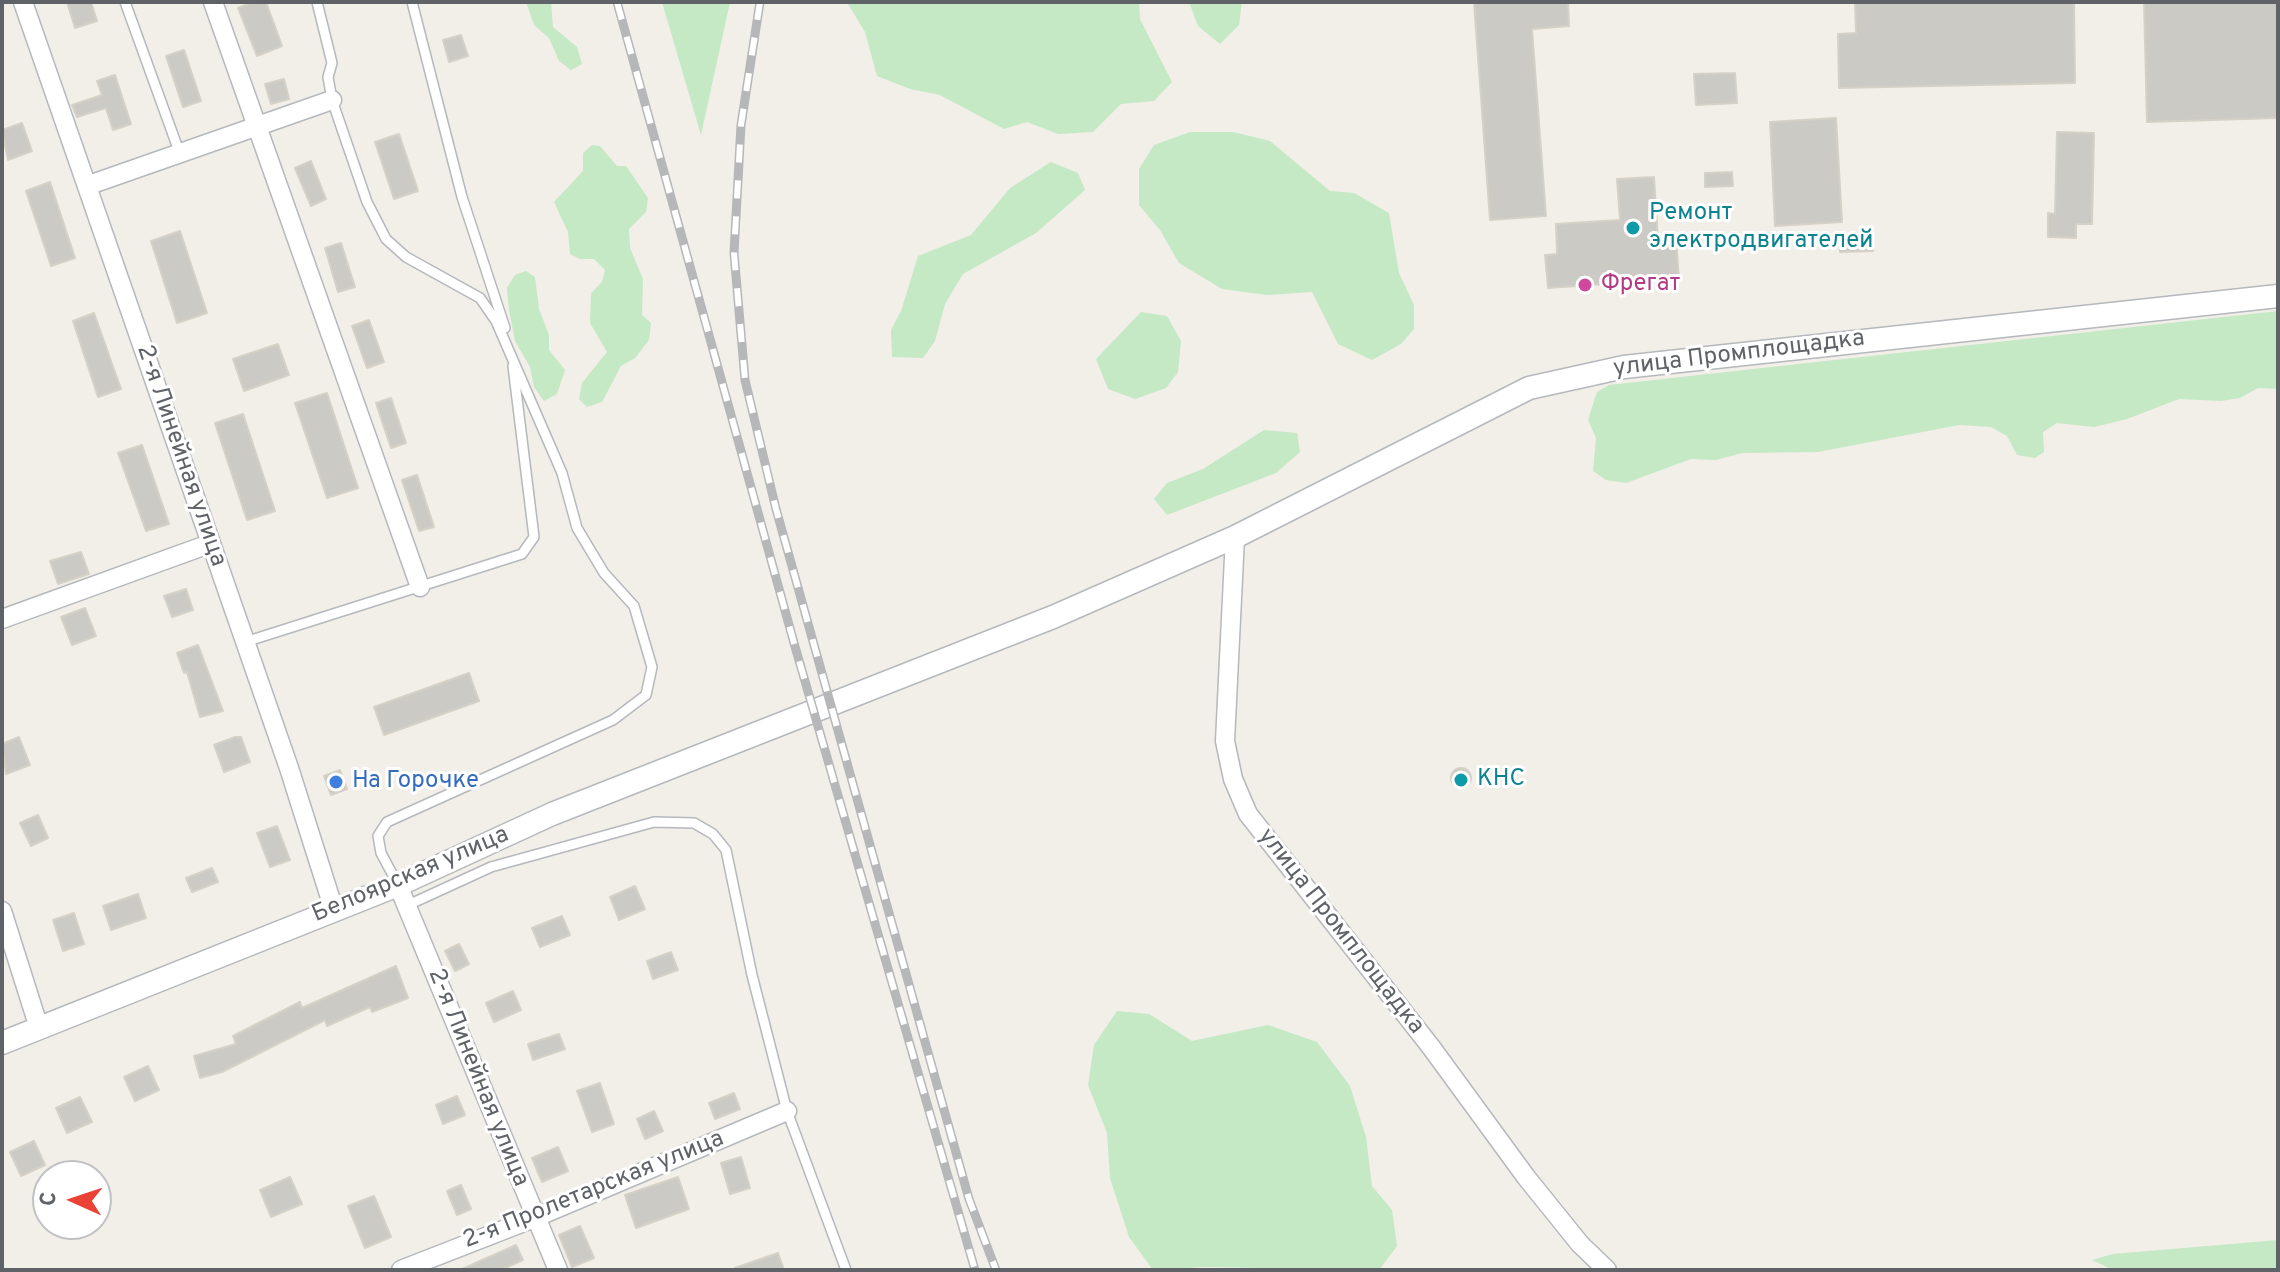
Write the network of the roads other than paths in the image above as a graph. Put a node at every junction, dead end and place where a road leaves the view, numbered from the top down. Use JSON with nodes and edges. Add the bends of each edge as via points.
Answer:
{"nodes":[{"id":1,"x":23,"y":2,"type":"edge"},
{"id":2,"x":125,"y":2,"type":"edge"},
{"id":3,"x":213,"y":2,"type":"edge"},
{"id":4,"x":317,"y":2,"type":"edge"},
{"id":5,"x":412,"y":2,"type":"edge"},
{"id":6,"x":332,"y":100,"type":"junction"},
{"id":7,"x":258,"y":127,"type":"junction"},
{"id":8,"x":180,"y":154,"type":"junction"},
{"id":9,"x":89,"y":185,"type":"junction"},
{"id":10,"x":2278,"y":296,"type":"edge"},
{"id":11,"x":512,"y":353,"type":"junction"},
{"id":12,"x":1235,"y":537,"type":"junction"},
{"id":13,"x":209,"y":544,"type":"junction"},
{"id":14,"x":420,"y":587,"type":"junction"},
{"id":15,"x":2,"y":619,"type":"edge"},
{"id":16,"x":245,"y":642,"type":"junction"},
{"id":17,"x":821,"y":710,"type":"joint"},
{"id":18,"x":402,"y":895,"type":"junction"},
{"id":19,"x":334,"y":910,"type":"junction"},
{"id":20,"x":2,"y":911,"type":"edge"},
{"id":21,"x":39,"y":1028,"type":"junction"},
{"id":22,"x":2,"y":1043,"type":"edge"},
{"id":23,"x":787,"y":1111,"type":"junction"},
{"id":24,"x":534,"y":1218,"type":"junction"},
{"id":25,"x":401,"y":1270,"type":"edge"},
{"id":26,"x":558,"y":1270,"type":"edge"},
{"id":27,"x":846,"y":1270,"type":"edge"},
{"id":28,"x":1607,"y":1270,"type":"edge"}],
"edges":[{"from":1,"to":9,"type":"street","name":"2-я Линейная улица"},
{"from":2,"to":8,"type":"lane"},
{"from":3,"to":7,"type":"street"},
{"from":4,"to":6,"type":"lane","via":[[332,63]]},
{"from":5,"to":11,"type":"lane","via":[[462,197]]},
{"from":6,"to":7,"type":"street"},
{"from":6,"to":11,"type":"lane","via":[[367,202],[386,239],[406,257],[480,298]]},
{"from":7,"to":8,"type":"street"},
{"from":7,"to":14,"type":"street"},
{"from":8,"to":9,"type":"street"},
{"from":9,"to":13,"type":"street","name":"2-я Линейная улица"},
{"from":10,"to":12,"type":"street","name":"улица Промплощадка","via":[[1581,374],[1505,398]]},
{"from":11,"to":14,"type":"lane","via":[[534,537],[522,554]]},
{"from":11,"to":18,"type":"lane","via":[[562,473],[577,528],[604,573],[634,606],[652,667],[646,695],[613,720],[387,822],[378,836],[381,853]]},
{"from":12,"to":17,"type":"street","name":"улица Промплощадка"},
{"from":12,"to":28,"type":"street","name":"улица Промплощадка","via":[[1225,741],[1248,814],[1526,1177]]},
{"from":13,"to":15,"type":"street"},
{"from":13,"to":16,"type":"street","name":"2-я Линейная улица"},
{"from":14,"to":16,"type":"lane"},
{"from":16,"to":19,"type":"street","name":"2-я Линейная улица"},
{"from":17,"to":18,"type":"street","name":"Белоярская улица","via":[[552,814]]},
{"from":18,"to":19,"type":"street","name":"Белоярская улица"},
{"from":18,"to":23,"type":"lane","via":[[654,822],[694,823],[726,850]]},
{"from":18,"to":24,"type":"street","name":"2-я Линейная улица"},
{"from":19,"to":21,"type":"street","name":"Белоярская улица"},
{"from":20,"to":21,"type":"street"},
{"from":21,"to":22,"type":"street","name":"Белоярская улица"},
{"from":23,"to":24,"type":"street","name":"2-я Пролетарская улица"},
{"from":23,"to":27,"type":"lane"},
{"from":24,"to":25,"type":"street","name":"2-я Пролетарская улица"},
{"from":24,"to":26,"type":"street","name":"2-я Линейная улица"}]}
